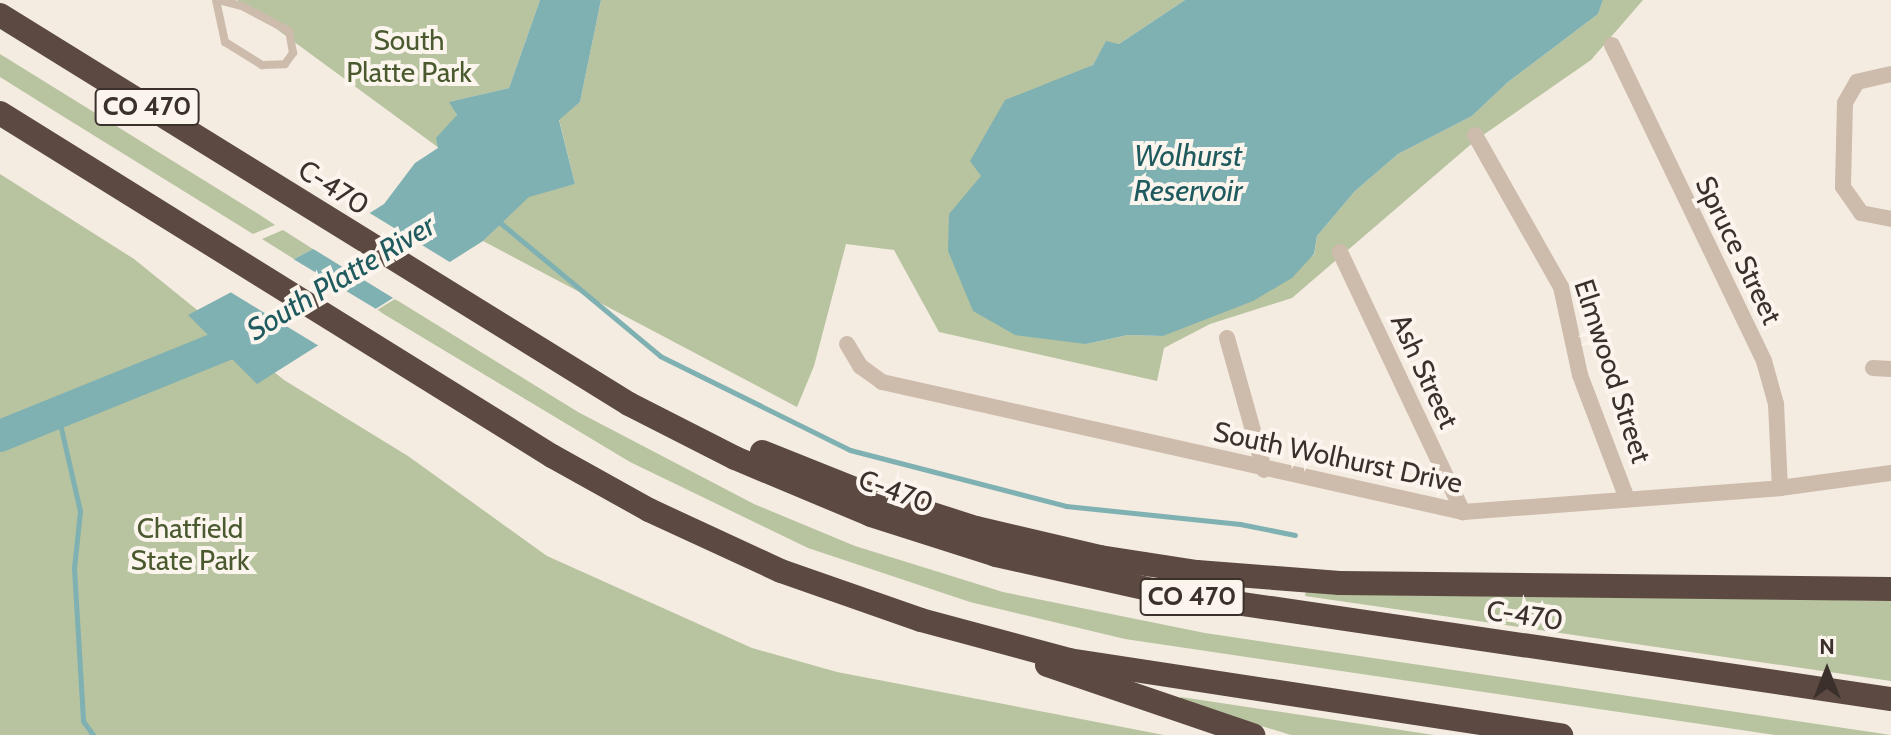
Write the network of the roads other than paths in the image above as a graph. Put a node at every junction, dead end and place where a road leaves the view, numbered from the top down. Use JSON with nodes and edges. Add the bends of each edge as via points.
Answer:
{"nodes":[{"id":1,"x":217,"y":0,"type":"edge"},
{"id":2,"x":0,"y":15,"type":"edge"},
{"id":3,"x":1612,"y":45,"type":"dead end"},
{"id":4,"x":1891,"y":74,"type":"edge"},
{"id":5,"x":0,"y":113,"type":"edge"},
{"id":6,"x":1475,"y":135,"type":"dead end"},
{"id":7,"x":1891,"y":219,"type":"edge"},
{"id":8,"x":1340,"y":252,"type":"dead end"},
{"id":9,"x":1227,"y":338,"type":"dead end"},
{"id":10,"x":847,"y":344,"type":"dead end"},
{"id":11,"x":536,"y":348,"type":"junction"},
{"id":12,"x":1873,"y":368,"type":"dead end"},
{"id":13,"x":1891,"y":369,"type":"edge"},
{"id":14,"x":1264,"y":470,"type":"junction"},
{"id":15,"x":1891,"y":473,"type":"edge"},
{"id":16,"x":1780,"y":488,"type":"junction"},
{"id":17,"x":1627,"y":499,"type":"junction"},
{"id":18,"x":1463,"y":512,"type":"junction"},
{"id":19,"x":1891,"y":589,"type":"edge"},
{"id":20,"x":1010,"y":645,"type":"junction"},
{"id":21,"x":1891,"y":699,"type":"edge"},
{"id":22,"x":1253,"y":735,"type":"edge"},
{"id":23,"x":1561,"y":735,"type":"edge"}],
"edges":[{"from":1,"to":1,"type":"lane","via":[[225,42],[262,65],[285,64],[293,53],[289,31],[242,6]]},
{"from":2,"to":11,"type":"highway","name":"C-470","number":"CO 470"},
{"from":3,"to":16,"type":"street","name":"Spruce Street","via":[[1764,361],[1776,404]]},
{"from":4,"to":7,"type":"street","via":[[1857,82],[1845,103],[1843,187],[1861,213]]},
{"from":5,"to":20,"type":"highway","number":"CO 470","via":[[574,469],[711,540],[861,600]]},
{"from":6,"to":17,"type":"street","name":"Elmwood Street","via":[[1561,287],[1580,375]]},
{"from":8,"to":18,"type":"street","name":"Ash Street"},
{"from":9,"to":14,"type":"street"},
{"from":10,"to":14,"type":"street","name":"South Wolhurst Drive","via":[[860,366],[882,382]]},
{"from":11,"to":19,"type":"highway","via":[[575,355],[705,426],[860,491],[1004,535],[1123,562],[1331,583]]},
{"from":11,"to":21,"type":"highway","name":"C-470","number":"CO 470","via":[[670,426],[758,469],[871,515],[996,555],[1172,594]]},
{"from":12,"to":13,"type":"street"},
{"from":14,"to":18,"type":"street","name":"South Wolhurst Drive"},
{"from":15,"to":16,"type":"street","name":"South Wolhurst Drive"},
{"from":16,"to":17,"type":"street","name":"South Wolhurst Drive"},
{"from":17,"to":18,"type":"street","name":"South Wolhurst Drive"},
{"from":20,"to":22,"type":"highway","via":[[1080,680]]},
{"from":20,"to":23,"type":"highway","number":"CO 470","via":[[1154,675]]}]}
